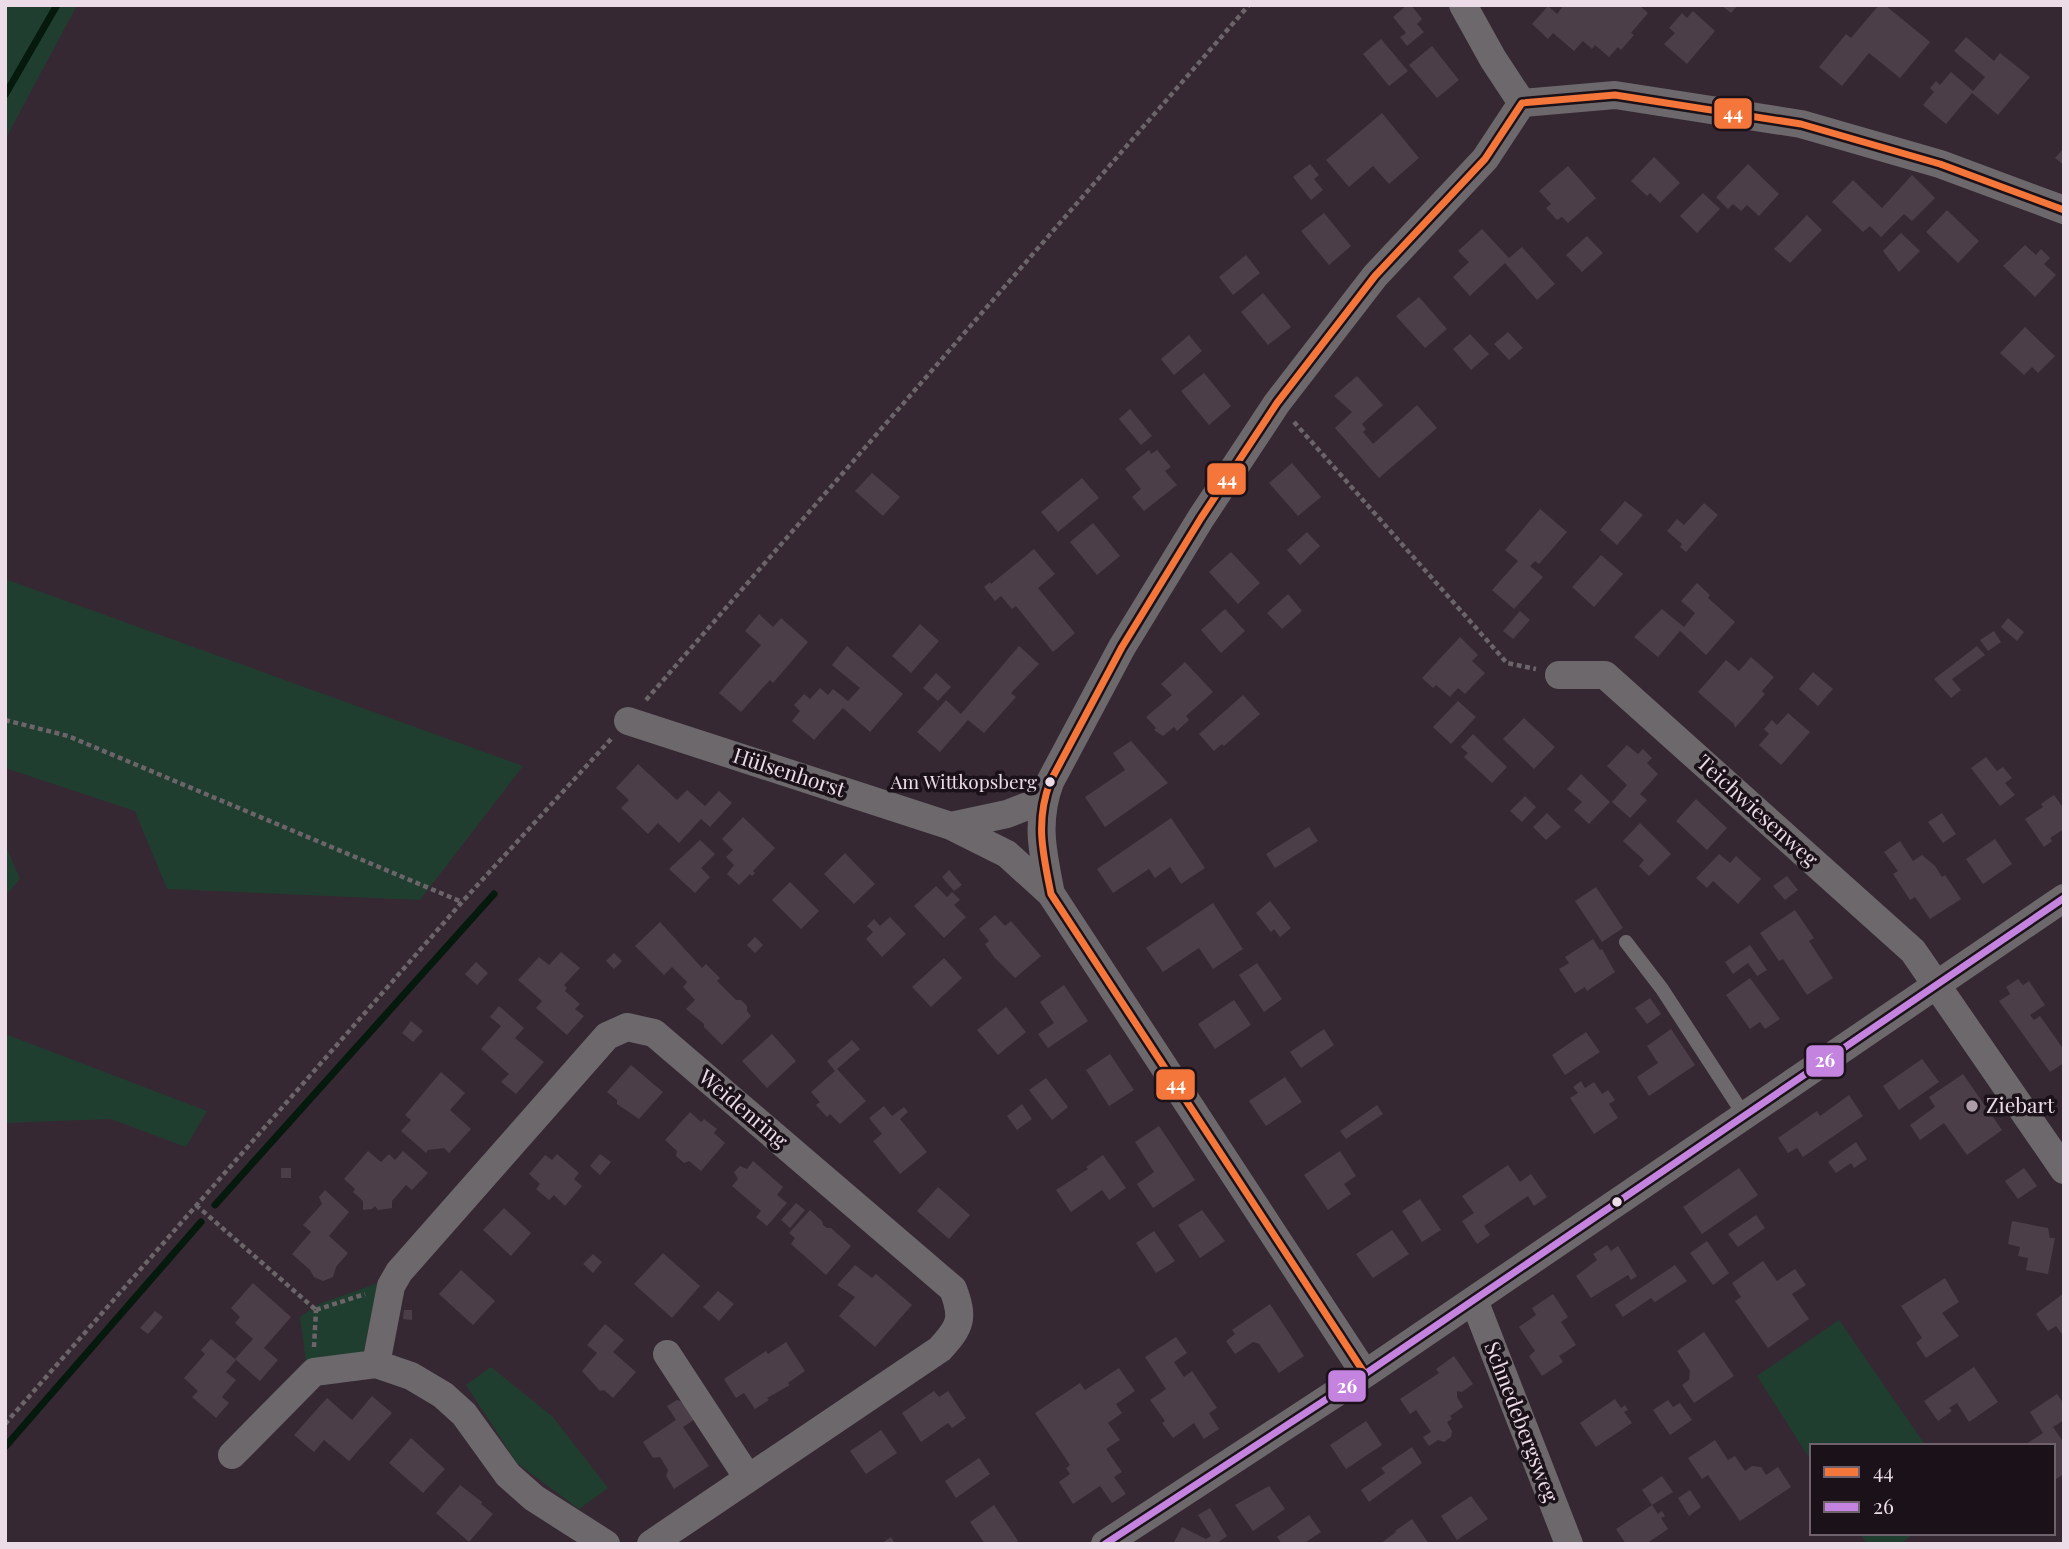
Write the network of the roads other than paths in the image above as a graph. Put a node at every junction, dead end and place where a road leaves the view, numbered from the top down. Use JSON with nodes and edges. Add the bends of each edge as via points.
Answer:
{"nodes":[{"id":1,"x":1463,"y":5,"type":"edge"},
{"id":2,"x":1522,"y":103,"type":"junction"},
{"id":3,"x":2064,"y":210,"type":"edge"},
{"id":4,"x":1559,"y":675,"type":"road end"},
{"id":5,"x":628,"y":720,"type":"dead end"},
{"id":6,"x":1043,"y":800,"type":"junction"},
{"id":7,"x":951,"y":825,"type":"junction"},
{"id":8,"x":1051,"y":894,"type":"junction"},
{"id":9,"x":2064,"y":898,"type":"edge"},
{"id":10,"x":1626,"y":942,"type":"dead end"},
{"id":11,"x":1935,"y":985,"type":"junction"},
{"id":12,"x":1744,"y":1115,"type":"junction"},
{"id":13,"x":2064,"y":1170,"type":"edge"},
{"id":14,"x":1474,"y":1300,"type":"junction"},
{"id":15,"x":667,"y":1354,"type":"dead end"},
{"id":16,"x":376,"y":1364,"type":"junction"},
{"id":17,"x":1365,"y":1374,"type":"junction"},
{"id":18,"x":232,"y":1455,"type":"dead end"},
{"id":19,"x":748,"y":1478,"type":"junction"},
{"id":20,"x":1137,"y":1534,"type":"edge"},
{"id":21,"x":606,"y":1544,"type":"edge"},
{"id":22,"x":650,"y":1544,"type":"edge"},
{"id":23,"x":1105,"y":1544,"type":"edge"},
{"id":24,"x":1569,"y":1544,"type":"edge"}],
"edges":[{"from":1,"to":2,"type":"street"},
{"from":2,"to":3,"type":"street","via":[[1615,95],[1801,124],[1940,164]]},
{"from":2,"to":6,"type":"street","via":[[1485,159],[1374,276],[1277,403],[1122,647]]},
{"from":4,"to":11,"type":"street","name":"Teichwiesenweg","via":[[1605,675],[1913,951]]},
{"from":5,"to":7,"type":"street","name":"Hülsenhorst"},
{"from":6,"to":7,"type":"street","name":"Hülsenhorst","via":[[1007,814]]},
{"from":6,"to":8,"type":"street","via":[[1040,841]]},
{"from":7,"to":8,"type":"street","name":"Hülsenhorst","via":[[1007,854]]},
{"from":8,"to":17,"type":"street"},
{"from":9,"to":11,"type":"street"},
{"from":10,"to":12,"type":"lane","via":[[1668,997]]},
{"from":11,"to":12,"type":"street"},
{"from":11,"to":13,"type":"street","name":"Teichwiesenweg"},
{"from":12,"to":14,"type":"street"},
{"from":14,"to":17,"type":"street"},
{"from":14,"to":24,"type":"street","name":"Schnedebergsweg"},
{"from":15,"to":19,"type":"street"},
{"from":16,"to":18,"type":"street","via":[[314,1372]]},
{"from":16,"to":19,"type":"street","name":"Weidenring","via":[[391,1286],[399,1272],[607,1036],[626,1027],[654,1033],[953,1289],[960,1306],[954,1334],[940,1349]]},
{"from":16,"to":21,"type":"street","via":[[411,1376],[443,1395],[464,1414],[508,1475],[534,1498]]},
{"from":17,"to":20,"type":"street"},
{"from":19,"to":22,"type":"street","name":"Weidenring"},
{"from":20,"to":23,"type":"street"}]}
